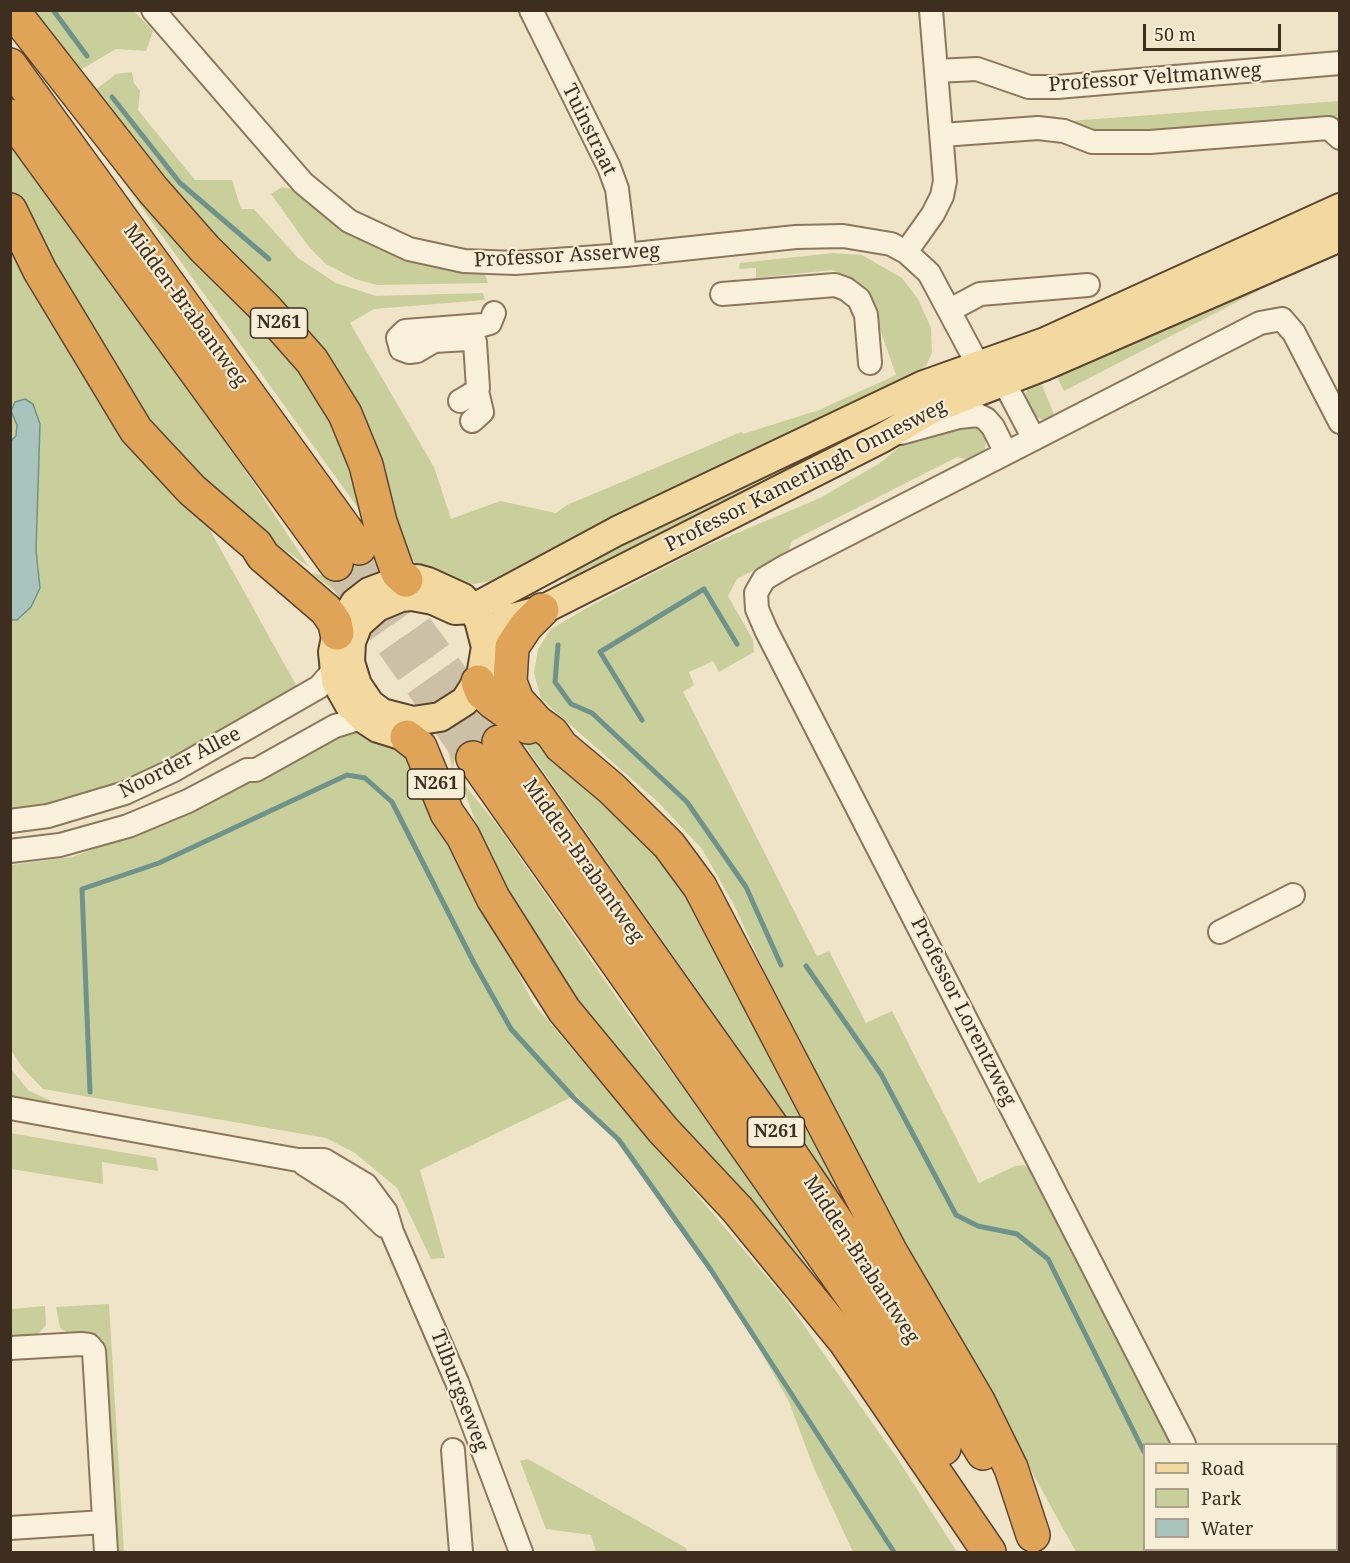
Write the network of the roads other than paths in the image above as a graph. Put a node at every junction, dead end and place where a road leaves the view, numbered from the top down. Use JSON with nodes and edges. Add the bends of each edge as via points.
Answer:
{"nodes":[{"id":1,"x":12,"y":10,"type":"edge"},
{"id":2,"x":153,"y":10,"type":"edge"},
{"id":3,"x":531,"y":10,"type":"edge"},
{"id":4,"x":931,"y":10,"type":"edge"},
{"id":5,"x":1340,"y":63,"type":"edge"},
{"id":6,"x":10,"y":65,"type":"edge"},
{"id":7,"x":936,"y":71,"type":"junction"},
{"id":8,"x":10,"y":116,"type":"edge"},
{"id":9,"x":942,"y":135,"type":"junction"},
{"id":10,"x":1340,"y":138,"type":"edge"},
{"id":11,"x":1340,"y":208,"type":"edge"},
{"id":12,"x":10,"y":210,"type":"edge"},
{"id":13,"x":1340,"y":237,"type":"edge"},
{"id":14,"x":906,"y":252,"type":"junction"},
{"id":15,"x":625,"y":255,"type":"junction"},
{"id":16,"x":1088,"y":285,"type":"dead end"},
{"id":17,"x":722,"y":294,"type":"dead end"},
{"id":18,"x":950,"y":310,"type":"junction"},
{"id":19,"x":494,"y":313,"type":"dead end"},
{"id":20,"x":870,"y":363,"type":"dead end"},
{"id":21,"x":978,"y":365,"type":"junction"},
{"id":22,"x":1004,"y":382,"type":"junction"},
{"id":23,"x":973,"y":394,"type":"junction"},
{"id":24,"x":472,"y":421,"type":"dead end"},
{"id":25,"x":1340,"y":422,"type":"edge"},
{"id":26,"x":882,"y":438,"type":"junction"},
{"id":27,"x":1034,"y":439,"type":"junction"},
{"id":28,"x":1006,"y":453,"type":"junction"},
{"id":29,"x":406,"y":580,"type":"junction"},
{"id":30,"x":464,"y":602,"type":"junction"},
{"id":31,"x":542,"y":610,"type":"junction"},
{"id":32,"x":346,"y":627,"type":"junction"},
{"id":33,"x":486,"y":647,"type":"junction"},
{"id":34,"x":334,"y":670,"type":"junction"},
{"id":35,"x":478,"y":682,"type":"junction"},
{"id":36,"x":363,"y":711,"type":"junction"},
{"id":37,"x":410,"y":729,"type":"junction"},
{"id":38,"x":561,"y":746,"type":"junction"},
{"id":39,"x":10,"y":821,"type":"edge"},
{"id":40,"x":10,"y":852,"type":"edge"},
{"id":41,"x":1293,"y":895,"type":"dead end"},
{"id":42,"x":1220,"y":932,"type":"dead end"},
{"id":43,"x":10,"y":1108,"type":"edge"},
{"id":44,"x":10,"y":1348,"type":"edge"},
{"id":45,"x":1183,"y":1443,"type":"edge"},
{"id":46,"x":453,"y":1450,"type":"dead end"},
{"id":47,"x":104,"y":1522,"type":"junction"},
{"id":48,"x":10,"y":1528,"type":"edge"},
{"id":49,"x":1037,"y":1544,"type":"edge"},
{"id":50,"x":106,"y":1552,"type":"edge"},
{"id":51,"x":461,"y":1552,"type":"edge"},
{"id":52,"x":522,"y":1552,"type":"edge"},
{"id":53,"x":988,"y":1552,"type":"edge"},
{"id":54,"x":1005,"y":1552,"type":"edge"}],
"edges":[{"from":1,"to":29,"type":"highway","number":"N261","via":[[153,190],[312,361],[345,414],[366,465],[398,573]]},
{"from":2,"to":15,"type":"street","name":"Professor Asserweg","via":[[303,183],[362,228],[409,249],[464,261]]},
{"from":3,"to":15,"type":"street","name":"Tuinstraat","via":[[609,167],[617,189]]},
{"from":4,"to":7,"type":"street"},
{"from":5,"to":7,"type":"street","name":"Professor Veltmanweg","via":[[1057,87],[1029,87],[977,69]]},
{"from":6,"to":8,"type":"highway","name":"Midden-Brabantweg","via":[[347,556]]},
{"from":7,"to":9,"type":"street"},
{"from":9,"to":10,"type":"street","via":[[1038,128],[1092,142],[1150,142],[1329,128]]},
{"from":9,"to":14,"type":"street","via":[[942,196]]},
{"from":11,"to":21,"type":"main road","name":"Professor Kamerlingh Onnesweg","via":[[1045,342]]},
{"from":12,"to":32,"type":"highway","via":[[52,290],[136,430],[192,490],[326,610],[335,623]]},
{"from":13,"to":22,"type":"main road","name":"Professor Kamerlingh Onnesweg"},
{"from":14,"to":15,"type":"street","name":"Professor Asserweg","via":[[891,244],[843,236],[796,237]]},
{"from":14,"to":18,"type":"street","name":"Professor Asserweg","via":[[929,273]]},
{"from":16,"to":18,"type":"street","via":[[980,294]]},
{"from":17,"to":20,"type":"street","via":[[835,285],[846,290],[859,299],[866,315]]},
{"from":18,"to":21,"type":"street","name":"Professor Asserweg"},
{"from":19,"to":24,"type":"street","via":[[490,323],[483,325],[405,331],[398,338],[401,349],[409,352],[434,341],[472,340],[477,350],[468,396],[482,412]]},
{"from":21,"to":22,"type":"street","name":"Professor Asserweg"},
{"from":21,"to":23,"type":"street"},
{"from":21,"to":30,"type":"main road","name":"Professor Kamerlingh Onnesweg","via":[[924,385],[558,561],[548,570]]},
{"from":22,"to":23,"type":"main road","name":"Professor Kamerlingh Onnesweg"},
{"from":22,"to":27,"type":"street"},
{"from":23,"to":26,"type":"main road","name":"Professor Kamerlingh Onnesweg","via":[[930,410]]},
{"from":25,"to":27,"type":"street","via":[[1294,333],[1282,319],[1260,323]]},
{"from":26,"to":28,"type":"street","via":[[978,415],[993,427]]},
{"from":26,"to":31,"type":"main road","name":"Professor Kamerlingh Onnesweg"},
{"from":27,"to":28,"type":"street"},
{"from":28,"to":45,"type":"street","name":"Professor Lorentzweg","via":[[764,579],[756,593],[757,609]]},
{"from":29,"to":30,"type":"main road","via":[[428,582]]},
{"from":29,"to":32,"type":"main road","via":[[369,592]]},
{"from":30,"to":32,"type":"main road","via":[[455,610],[423,597],[401,597]]},
{"from":30,"to":33,"type":"main road","via":[[484,633]]},
{"from":31,"to":33,"type":"main road","name":"Professor Kamerlingh Onnesweg","via":[[513,618],[491,631]]},
{"from":31,"to":38,"type":"highway","number":"N261","via":[[512,647],[510,682],[522,707]]},
{"from":32,"to":34,"type":"main road"},
{"from":32,"to":36,"type":"main road","via":[[350,662]]},
{"from":33,"to":35,"type":"main road"},
{"from":34,"to":36,"type":"main road","via":[[339,689]]},
{"from":34,"to":39,"type":"street","name":"Noorder Allee","via":[[319,687],[174,770],[125,793],[48,816]]},
{"from":35,"to":37,"type":"main road","via":[[465,701],[450,713]]},
{"from":35,"to":38,"type":"highway","number":"N261","via":[[493,702]]},
{"from":36,"to":37,"type":"main road","via":[[378,728]]},
{"from":36,"to":40,"type":"street","name":"Noorder Allee","via":[[330,716],[267,752],[247,770],[128,826],[60,845]]},
{"from":37,"to":53,"type":"highway","number":"N261","via":[[447,813],[463,836],[493,898],[564,1010],[663,1130],[737,1209],[845,1341]]},
{"from":38,"to":49,"type":"highway","number":"N261","via":[[669,845],[700,887],[890,1251],[978,1401],[1011,1468]]},
{"from":41,"to":42,"type":"street"},
{"from":43,"to":52,"type":"street","name":"Tilburgseweg","via":[[297,1160],[351,1194],[392,1232],[453,1372]]},
{"from":44,"to":47,"type":"street","via":[[89,1345],[94,1351]]},
{"from":46,"to":51,"type":"street"},
{"from":47,"to":48,"type":"street"},
{"from":47,"to":50,"type":"street"},
{"from":49,"to":54,"type":"highway","name":"Midden-Brabantweg","number":"N261","via":[[888,1297],[775,1131],[486,750],[863,1312]]}]}
